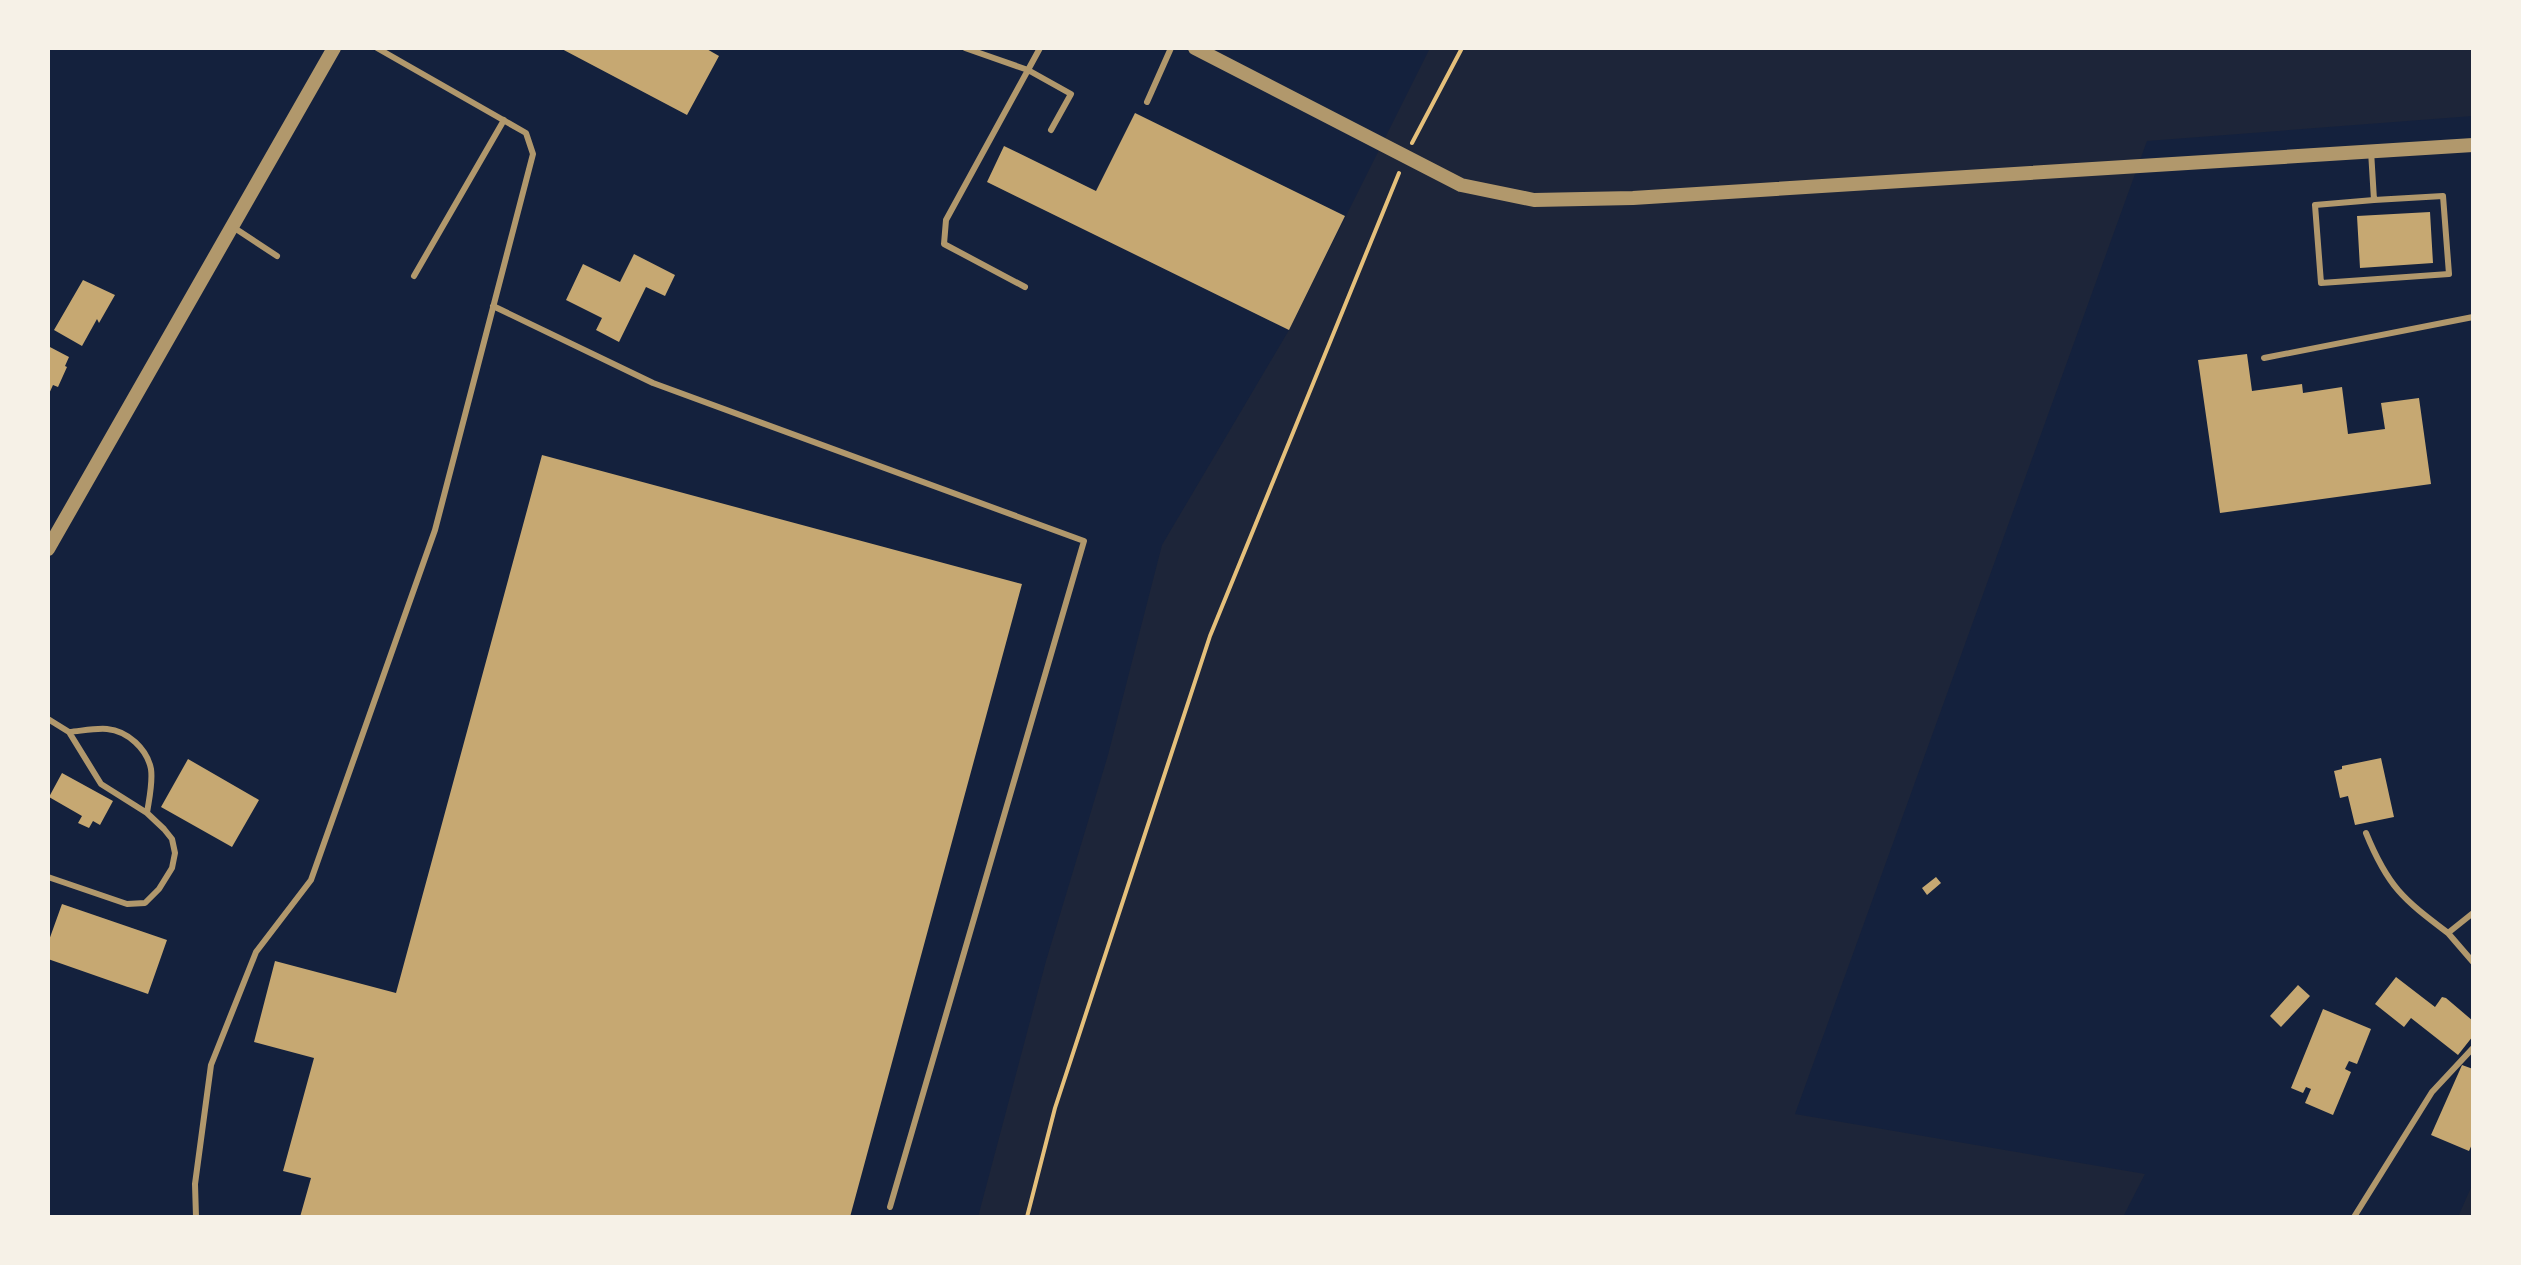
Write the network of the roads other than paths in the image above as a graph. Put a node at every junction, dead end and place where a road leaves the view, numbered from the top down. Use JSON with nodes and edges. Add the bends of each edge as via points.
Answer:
{"nodes":[{"id":1,"x":334,"y":48,"type":"edge"},
{"id":2,"x":377,"y":48,"type":"edge"},
{"id":3,"x":965,"y":48,"type":"edge"},
{"id":4,"x":1040,"y":48,"type":"edge"},
{"id":5,"x":1171,"y":48,"type":"edge"},
{"id":6,"x":1195,"y":48,"type":"edge"},
{"id":7,"x":1028,"y":70,"type":"junction"},
{"id":8,"x":1147,"y":102,"type":"dead end"},
{"id":9,"x":504,"y":120,"type":"junction"},
{"id":10,"x":1051,"y":130,"type":"dead end"},
{"id":11,"x":2473,"y":145,"type":"edge"},
{"id":12,"x":2371,"y":151,"type":"junction"},
{"id":13,"x":2374,"y":200,"type":"junction"},
{"id":14,"x":233,"y":227,"type":"junction"},
{"id":15,"x":277,"y":256,"type":"dead end"},
{"id":16,"x":414,"y":276,"type":"dead end"},
{"id":17,"x":1025,"y":287,"type":"dead end"},
{"id":18,"x":493,"y":306,"type":"junction"},
{"id":19,"x":2473,"y":317,"type":"edge"},
{"id":20,"x":2264,"y":358,"type":"dead end"},
{"id":21,"x":48,"y":549,"type":"edge"},
{"id":22,"x":48,"y":719,"type":"edge"},
{"id":23,"x":69,"y":732,"type":"junction"},
{"id":24,"x":147,"y":813,"type":"junction"},
{"id":25,"x":2366,"y":833,"type":"dead end"},
{"id":26,"x":48,"y":877,"type":"edge"},
{"id":27,"x":2473,"y":913,"type":"edge"},
{"id":28,"x":2448,"y":933,"type":"junction"},
{"id":29,"x":2473,"y":962,"type":"edge"},
{"id":30,"x":2473,"y":1048,"type":"edge"},
{"id":31,"x":890,"y":1207,"type":"dead end"},
{"id":32,"x":196,"y":1217,"type":"edge"},
{"id":33,"x":2354,"y":1217,"type":"edge"}],
"edges":[{"from":1,"to":14,"type":"street"},
{"from":2,"to":9,"type":"lane"},
{"from":3,"to":7,"type":"lane"},
{"from":4,"to":7,"type":"lane"},
{"from":5,"to":8,"type":"lane"},
{"from":6,"to":12,"type":"street","via":[[1461,185],[1534,200]]},
{"from":7,"to":10,"type":"lane","via":[[1071,94]]},
{"from":7,"to":17,"type":"lane","via":[[946,220],[944,244]]},
{"from":9,"to":16,"type":"lane"},
{"from":9,"to":18,"type":"lane","via":[[526,133],[533,154]]},
{"from":11,"to":12,"type":"street"},
{"from":12,"to":13,"type":"lane"},
{"from":13,"to":13,"type":"lane","via":[[2443,196],[2449,274],[2321,283],[2315,205]]},
{"from":14,"to":15,"type":"lane"},
{"from":14,"to":21,"type":"street"},
{"from":18,"to":31,"type":"lane","via":[[653,383],[1084,541]]},
{"from":18,"to":32,"type":"lane","via":[[435,530],[311,880],[256,952],[211,1065],[195,1184]]},
{"from":19,"to":20,"type":"lane"},
{"from":22,"to":23,"type":"lane"},
{"from":23,"to":24,"type":"lane","via":[[101,784]]},
{"from":23,"to":24,"type":"lane","via":[[107,729],[139,745],[151,767]]},
{"from":24,"to":26,"type":"lane","via":[[172,839],[175,853],[172,868],[145,903],[127,904]]},
{"from":25,"to":28,"type":"lane","via":[[2393,888]]},
{"from":27,"to":28,"type":"lane"},
{"from":28,"to":29,"type":"lane"},
{"from":30,"to":33,"type":"lane","via":[[2432,1092]]}]}
